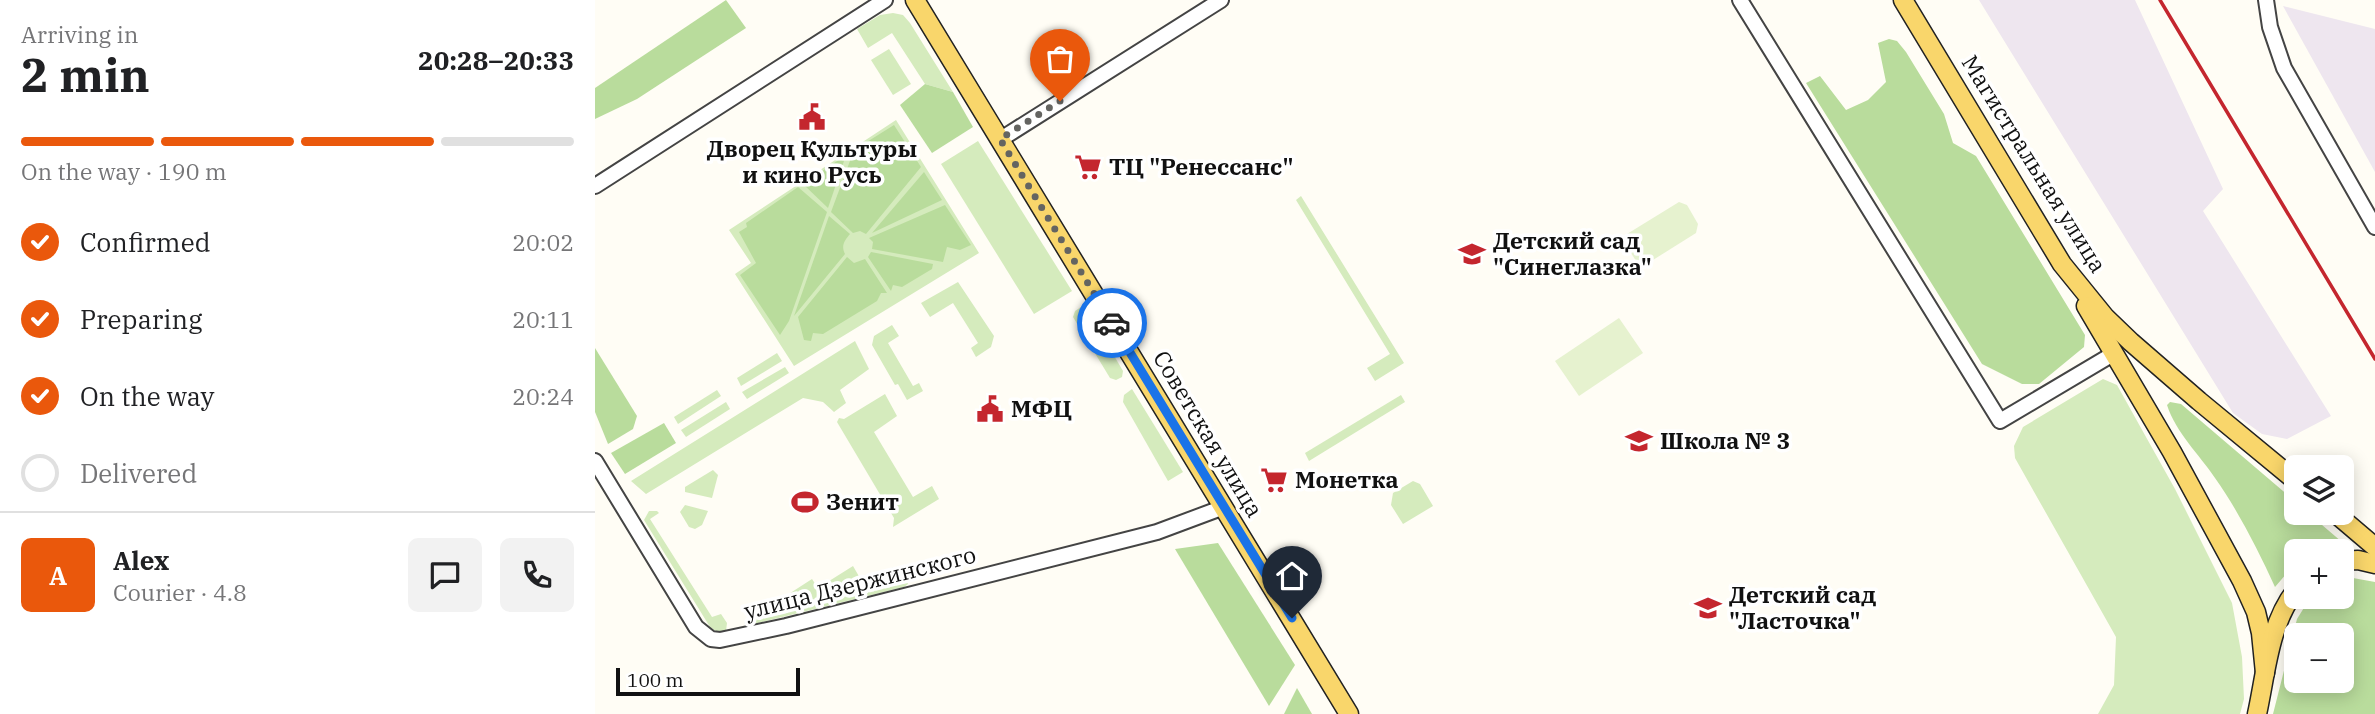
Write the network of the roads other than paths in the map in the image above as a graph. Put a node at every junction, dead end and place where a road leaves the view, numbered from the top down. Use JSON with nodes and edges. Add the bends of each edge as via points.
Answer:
{"nodes":[{"id":1,"x":885,"y":0,"type":"edge"},
{"id":2,"x":915,"y":0,"type":"edge"},
{"id":3,"x":1221,"y":0,"type":"edge"},
{"id":4,"x":1740,"y":0,"type":"edge"},
{"id":5,"x":1903,"y":0,"type":"edge"},
{"id":6,"x":2266,"y":0,"type":"edge"},
{"id":7,"x":1000,"y":139,"type":"junction"},
{"id":8,"x":595,"y":186,"type":"edge"},
{"id":9,"x":2375,"y":227,"type":"edge"},
{"id":10,"x":2062,"y":264,"type":"junction"},
{"id":11,"x":2113,"y":354,"type":"junction"},
{"id":12,"x":595,"y":461,"type":"edge"},
{"id":13,"x":2284,"y":471,"type":"edge"},
{"id":14,"x":1224,"y":507,"type":"junction"},
{"id":15,"x":2349,"y":525,"type":"edge"},
{"id":16,"x":2375,"y":547,"type":"edge"},
{"id":17,"x":2354,"y":561,"type":"edge"},
{"id":18,"x":2375,"y":564,"type":"edge"},
{"id":19,"x":2285,"y":609,"type":"edge"},
{"id":20,"x":2265,"y":673,"type":"junction"},
{"id":21,"x":1349,"y":714,"type":"edge"},
{"id":22,"x":2257,"y":714,"type":"edge"}],
"edges":[{"from":1,"to":8,"type":"street"},
{"from":2,"to":7,"type":"main road","name":"Советская улица"},
{"from":3,"to":7,"type":"street"},
{"from":4,"to":11,"type":"street","via":[[2000,421]]},
{"from":5,"to":10,"type":"main road","name":"Магистральная улица"},
{"from":6,"to":9,"type":"street","via":[[2284,68]]},
{"from":7,"to":14,"type":"main road","name":"Советская улица"},
{"from":10,"to":11,"type":"main road"},
{"from":10,"to":13,"type":"main road","name":"Магистральная улица","via":[[2131,342]]},
{"from":11,"to":20,"type":"main road","via":[[2242,581],[2256,612]]},
{"from":12,"to":14,"type":"street","name":"улица Дзержинского","via":[[697,627],[711,639],[720,640],[1146,535]]},
{"from":14,"to":21,"type":"main road","name":"Советская улица"},
{"from":15,"to":16,"type":"main road"},
{"from":17,"to":18,"type":"main road"},
{"from":19,"to":20,"type":"main road"},
{"from":20,"to":22,"type":"main road"}]}
